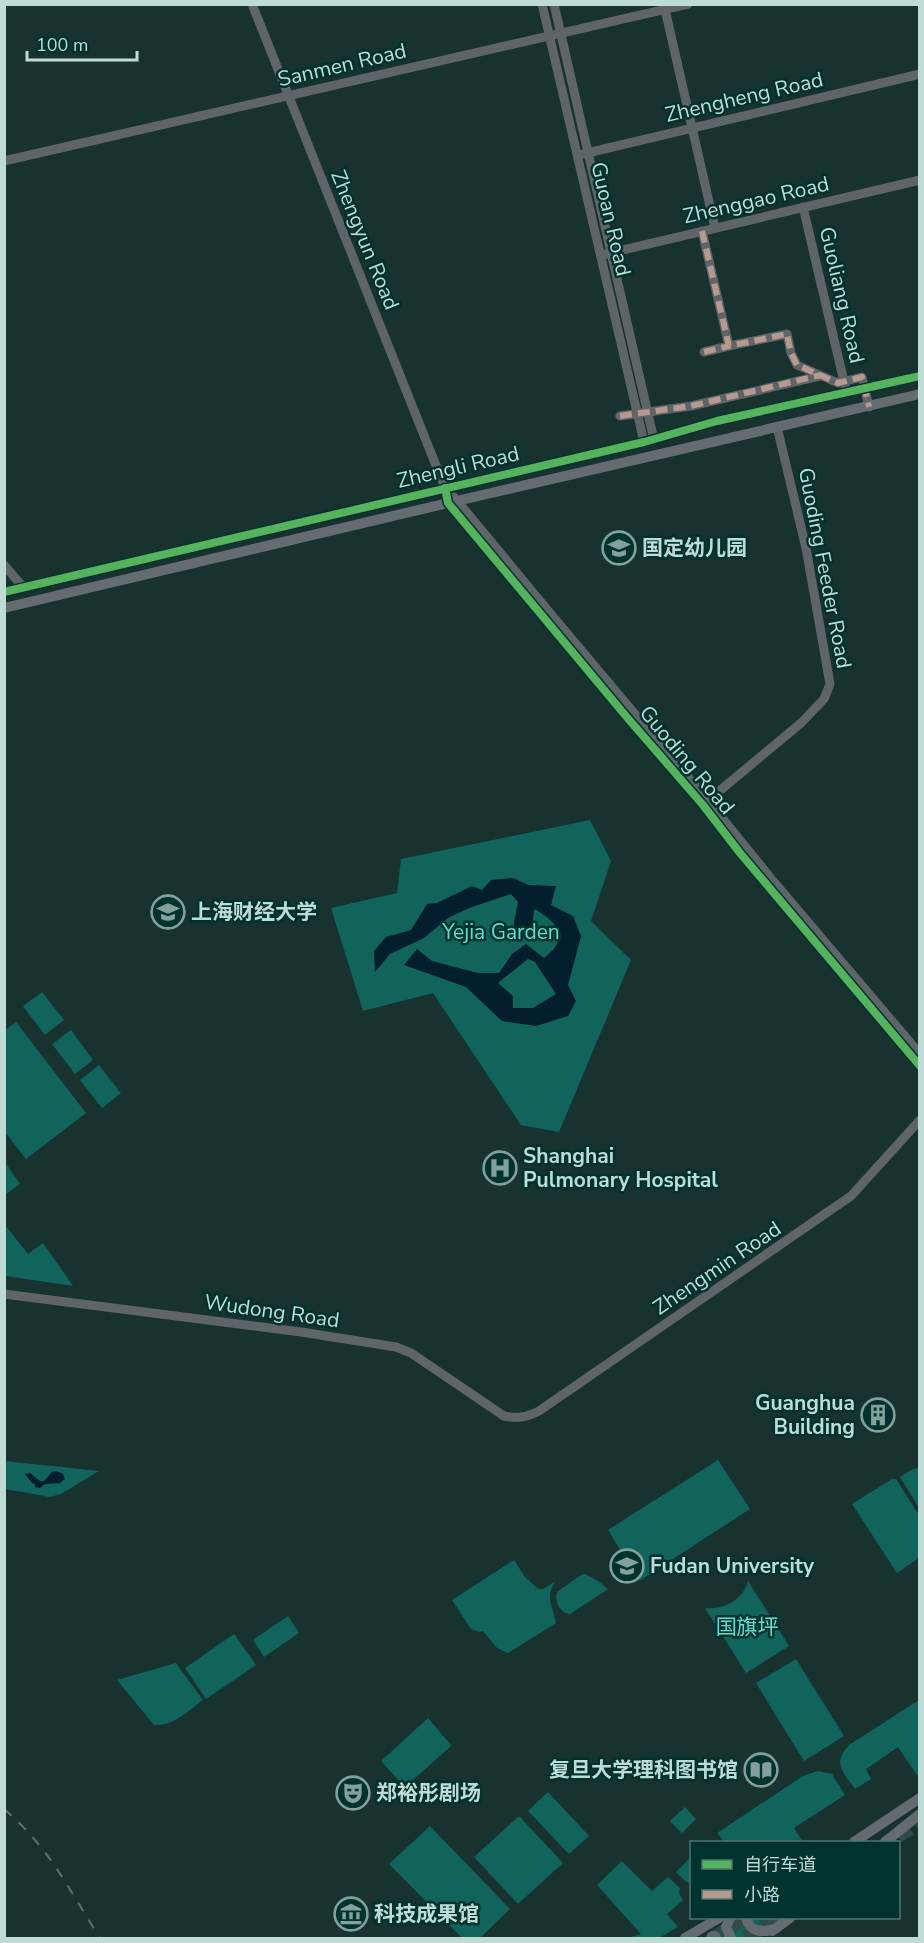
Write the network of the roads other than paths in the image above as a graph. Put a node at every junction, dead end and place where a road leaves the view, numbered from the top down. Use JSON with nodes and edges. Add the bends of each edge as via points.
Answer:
{"nodes":[{"id":1,"x":252,"y":4,"type":"edge"},
{"id":2,"x":542,"y":4,"type":"edge"},
{"id":3,"x":554,"y":4,"type":"edge"},
{"id":4,"x":688,"y":4,"type":"edge"},
{"id":5,"x":664,"y":7,"type":"edge"},
{"id":6,"x":560,"y":33,"type":"junction"},
{"id":7,"x":548,"y":36,"type":"junction"},
{"id":8,"x":920,"y":75,"type":"edge"},
{"id":9,"x":288,"y":97,"type":"junction"},
{"id":10,"x":692,"y":128,"type":"junction"},
{"id":11,"x":588,"y":152,"type":"junction"},
{"id":12,"x":578,"y":155,"type":"junction"},
{"id":13,"x":4,"y":161,"type":"edge"},
{"id":14,"x":920,"y":180,"type":"edge"},
{"id":15,"x":803,"y":207,"type":"junction"},
{"id":16,"x":715,"y":228,"type":"junction"},
{"id":17,"x":702,"y":231,"type":"junction"},
{"id":18,"x":611,"y":252,"type":"junction"},
{"id":19,"x":601,"y":255,"type":"junction"},
{"id":20,"x":729,"y":346,"type":"junction"},
{"id":21,"x":704,"y":352,"type":"dead end"},
{"id":22,"x":821,"y":375,"type":"junction"},
{"id":23,"x":920,"y":376,"type":"edge"},
{"id":24,"x":845,"y":387,"type":"junction"},
{"id":25,"x":864,"y":388,"type":"junction"},
{"id":26,"x":920,"y":394,"type":"edge"},
{"id":27,"x":869,"y":406,"type":"junction"},
{"id":28,"x":642,"y":413,"type":"junction"},
{"id":29,"x":620,"y":416,"type":"dead end"},
{"id":30,"x":777,"y":427,"type":"junction"},
{"id":31,"x":649,"y":441,"type":"junction"},
{"id":32,"x":445,"y":488,"type":"junction"},
{"id":33,"x":453,"y":501,"type":"junction"},
{"id":34,"x":4,"y":565,"type":"edge"},
{"id":35,"x":23,"y":587,"type":"junction"},
{"id":36,"x":4,"y":592,"type":"edge"},
{"id":37,"x":4,"y":608,"type":"edge"},
{"id":38,"x":705,"y":803,"type":"junction"},
{"id":39,"x":920,"y":1054,"type":"edge"},
{"id":40,"x":920,"y":1066,"type":"edge"},
{"id":41,"x":920,"y":1120,"type":"edge"},
{"id":42,"x":4,"y":1294,"type":"edge"},
{"id":43,"x":515,"y":1418,"type":"joint"},
{"id":44,"x":920,"y":1798,"type":"edge"},
{"id":45,"x":920,"y":1814,"type":"edge"},
{"id":46,"x":856,"y":1841,"type":"edge"},
{"id":47,"x":886,"y":1841,"type":"edge"},
{"id":48,"x":716,"y":1919,"type":"edge"},
{"id":49,"x":729,"y":1919,"type":"edge"},
{"id":50,"x":747,"y":1919,"type":"edge"},
{"id":51,"x":788,"y":1919,"type":"edge"},
{"id":52,"x":777,"y":1928,"type":"junction"},
{"id":53,"x":685,"y":1938,"type":"edge"},
{"id":54,"x":731,"y":1938,"type":"edge"},
{"id":55,"x":763,"y":1938,"type":"edge"}],
"edges":[{"from":1,"to":9,"type":"street","name":"Zhengyun Road"},
{"from":2,"to":7,"type":"street","name":"Guoan Road"},
{"from":3,"to":6,"type":"street","name":"Guoan Road"},
{"from":4,"to":5,"type":"street","name":"Sanmen Road"},
{"from":5,"to":6,"type":"street","name":"Sanmen Road"},
{"from":5,"to":10,"type":"street"},
{"from":6,"to":7,"type":"street","name":"Sanmen Road"},
{"from":6,"to":11,"type":"street","name":"Guoan Road"},
{"from":7,"to":9,"type":"street","name":"Sanmen Road"},
{"from":7,"to":12,"type":"street","name":"Guoan Road"},
{"from":8,"to":10,"type":"street","name":"Zhengheng Road"},
{"from":9,"to":13,"type":"street","name":"Sanmen Road"},
{"from":9,"to":32,"type":"street","name":"Zhengyun Road"},
{"from":10,"to":11,"type":"street","name":"Zhengheng Road"},
{"from":10,"to":16,"type":"street"},
{"from":11,"to":12,"type":"street","name":"Zhengheng Road"},
{"from":11,"to":18,"type":"street","name":"Guoan Road"},
{"from":12,"to":19,"type":"street","name":"Guoan Road"},
{"from":14,"to":15,"type":"street","name":"Zhenggao Road"},
{"from":15,"to":16,"type":"street","name":"Zhenggao Road"},
{"from":15,"to":24,"type":"street","name":"Guoliang Road"},
{"from":16,"to":17,"type":"street","name":"Zhenggao Road"},
{"from":17,"to":18,"type":"street","name":"Zhenggao Road"},
{"from":17,"to":20,"type":"street"},
{"from":18,"to":19,"type":"street","name":"Zhenggao Road"},
{"from":18,"to":28,"type":"street","name":"Guoan Road"},
{"from":19,"to":28,"type":"street","name":"Guoan Road"},
{"from":20,"to":21,"type":"street"},
{"from":20,"to":22,"type":"street","via":[[787,334],[797,365]]},
{"from":22,"to":24,"type":"street"},
{"from":22,"to":28,"type":"street","via":[[691,406]]},
{"from":23,"to":25,"type":"main road","name":"Zhengli Road"},
{"from":24,"to":25,"type":"main road","name":"Zhengli Road"},
{"from":24,"to":31,"type":"main road","name":"Zhengli Road"},
{"from":25,"to":27,"type":"street"},
{"from":26,"to":27,"type":"main road","name":"Zhengli Road"},
{"from":27,"to":30,"type":"main road","name":"Zhengli Road"},
{"from":28,"to":29,"type":"street"},
{"from":28,"to":31,"type":"street","name":"Guoan Road"},
{"from":30,"to":33,"type":"main road","name":"Zhengli Road"},
{"from":30,"to":38,"type":"street","name":"Guoding Feeder Road","via":[[810,568],[830,684],[824,699],[801,723]]},
{"from":31,"to":32,"type":"main road","name":"Zhengli Road"},
{"from":32,"to":33,"type":"street","name":"Guoding Road"},
{"from":32,"to":35,"type":"main road","name":"Zhengli Road"},
{"from":33,"to":37,"type":"main road","name":"Zhengli Road"},
{"from":33,"to":38,"type":"street","name":"Guoding Road"},
{"from":34,"to":35,"type":"street"},
{"from":35,"to":36,"type":"main road","name":"Zhengli Road"},
{"from":38,"to":39,"type":"street","name":"Guoding Road"},
{"from":38,"to":40,"type":"street","name":"Guoding Road","via":[[740,853]]},
{"from":41,"to":43,"type":"street","name":"Zhengmin Road","via":[[851,1196],[835,1208],[539,1411]]},
{"from":42,"to":43,"type":"street","name":"Wudong Road","via":[[396,1347],[411,1353],[490,1408]]},
{"from":44,"to":46,"type":"main road"},
{"from":45,"to":47,"type":"main road"},
{"from":48,"to":53,"type":"main road"},
{"from":49,"to":54,"type":"main road","via":[[726,1927]]},
{"from":50,"to":52,"type":"main road","via":[[759,1931]]},
{"from":51,"to":52,"type":"main road"},
{"from":52,"to":55,"type":"main road"}]}
